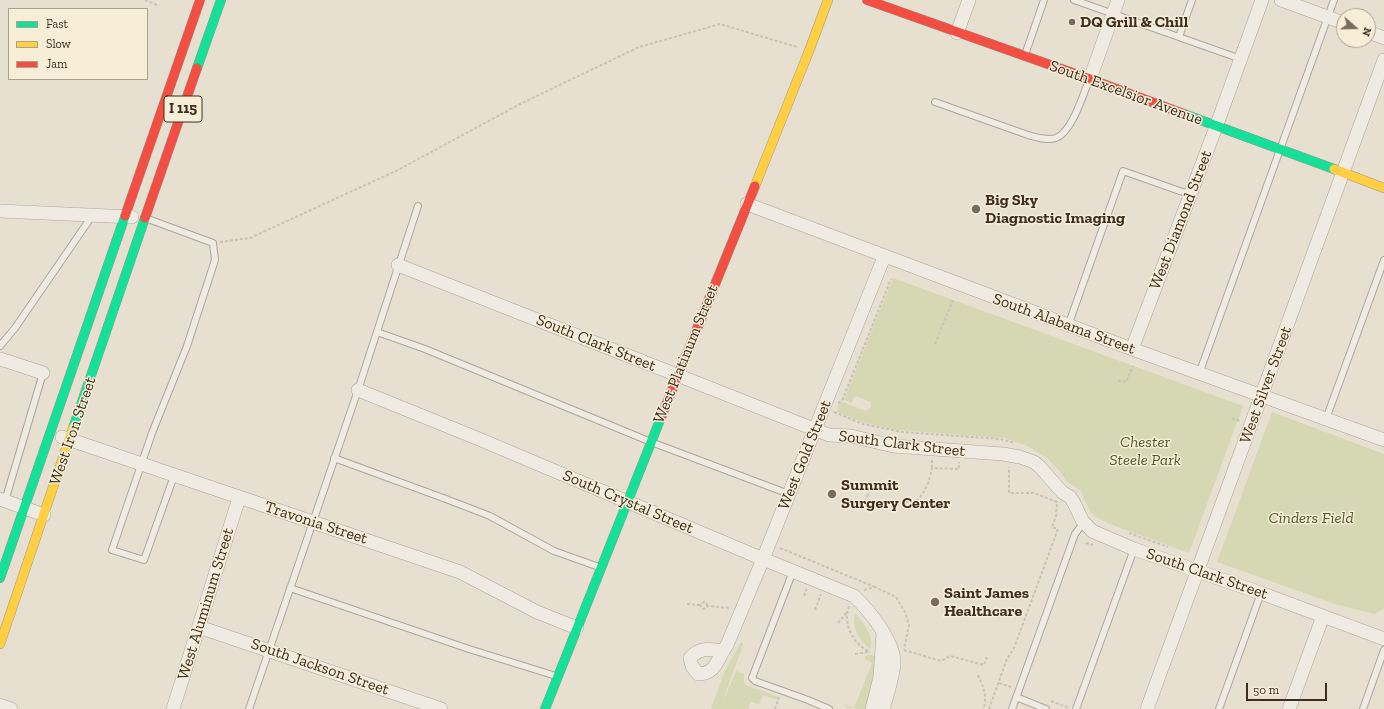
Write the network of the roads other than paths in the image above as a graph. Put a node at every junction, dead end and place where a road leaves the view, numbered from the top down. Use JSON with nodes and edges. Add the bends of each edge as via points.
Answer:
{"nodes":[{"id":1,"x":200,"y":0,"type":"edge"},
{"id":2,"x":221,"y":0,"type":"edge"},
{"id":3,"x":828,"y":0,"type":"edge"},
{"id":4,"x":867,"y":0,"type":"edge"},
{"id":5,"x":969,"y":0,"type":"edge"},
{"id":6,"x":1044,"y":0,"type":"edge"},
{"id":7,"x":1074,"y":0,"type":"edge"},
{"id":8,"x":1118,"y":0,"type":"edge"},
{"id":9,"x":1192,"y":0,"type":"edge"},
{"id":10,"x":1262,"y":0,"type":"edge"},
{"id":11,"x":1281,"y":0,"type":"edge"},
{"id":12,"x":1334,"y":0,"type":"edge"},
{"id":13,"x":1113,"y":13,"type":"junction"},
{"id":14,"x":1328,"y":18,"type":"junction"},
{"id":15,"x":1336,"y":20,"type":"edge"},
{"id":16,"x":957,"y":33,"type":"junction"},
{"id":17,"x":1179,"y":37,"type":"junction"},
{"id":18,"x":1025,"y":56,"type":"junction"},
{"id":19,"x":1241,"y":59,"type":"junction"},
{"id":20,"x":1384,"y":60,"type":"edge"},
{"id":21,"x":1090,"y":79,"type":"junction"},
{"id":22,"x":935,"y":102,"type":"dead end"},
{"id":23,"x":1216,"y":126,"type":"junction"},
{"id":24,"x":1281,"y":150,"type":"junction"},
{"id":25,"x":1344,"y":173,"type":"junction"},
{"id":26,"x":1384,"y":188,"type":"edge"},
{"id":27,"x":1191,"y":195,"type":"junction"},
{"id":28,"x":746,"y":204,"type":"junction"},
{"id":29,"x":418,"y":206,"type":"dead end"},
{"id":30,"x":0,"y":211,"type":"edge"},
{"id":31,"x":93,"y":215,"type":"junction"},
{"id":32,"x":125,"y":216,"type":"junction"},
{"id":33,"x":145,"y":218,"type":"junction"},
{"id":34,"x":884,"y":257,"type":"junction"},
{"id":35,"x":1384,"y":260,"type":"edge"},
{"id":36,"x":398,"y":265,"type":"junction"},
{"id":37,"x":1068,"y":326,"type":"junction"},
{"id":38,"x":376,"y":332,"type":"junction"},
{"id":39,"x":0,"y":346,"type":"edge"},
{"id":40,"x":1132,"y":350,"type":"junction"},
{"id":41,"x":0,"y":359,"type":"edge"},
{"id":42,"x":43,"y":373,"type":"joint"},
{"id":43,"x":1199,"y":374,"type":"junction"},
{"id":44,"x":678,"y":375,"type":"junction"},
{"id":45,"x":358,"y":390,"type":"junction"},
{"id":46,"x":1261,"y":396,"type":"junction"},
{"id":47,"x":1326,"y":419,"type":"junction"},
{"id":48,"x":814,"y":430,"type":"junction"},
{"id":49,"x":50,"y":433,"type":"junction"},
{"id":50,"x":70,"y":440,"type":"junction"},
{"id":51,"x":1384,"y":440,"type":"edge"},
{"id":52,"x":651,"y":442,"type":"junction"},
{"id":53,"x":334,"y":458,"type":"junction"},
{"id":54,"x":141,"y":465,"type":"junction"},
{"id":55,"x":174,"y":476,"type":"junction"},
{"id":56,"x":788,"y":494,"type":"junction"},
{"id":57,"x":239,"y":498,"type":"junction"},
{"id":58,"x":2,"y":500,"type":"edge"},
{"id":59,"x":627,"y":501,"type":"junction"},
{"id":60,"x":24,"y":507,"type":"junction"},
{"id":61,"x":44,"y":515,"type":"junction"},
{"id":62,"x":313,"y":521,"type":"junction"},
{"id":63,"x":1084,"y":522,"type":"junction"},
{"id":64,"x":1134,"y":549,"type":"junction"},
{"id":65,"x":763,"y":559,"type":"junction"},
{"id":66,"x":601,"y":568,"type":"junction"},
{"id":67,"x":1198,"y":571,"type":"junction"},
{"id":68,"x":793,"y":572,"type":"junction"},
{"id":69,"x":0,"y":578,"type":"edge"},
{"id":70,"x":290,"y":588,"type":"junction"},
{"id":71,"x":1261,"y":593,"type":"junction"},
{"id":72,"x":1323,"y":616,"type":"junction"},
{"id":73,"x":199,"y":627,"type":"junction"},
{"id":74,"x":577,"y":628,"type":"junction"},
{"id":75,"x":883,"y":633,"type":"junction"},
{"id":76,"x":1384,"y":639,"type":"edge"},
{"id":77,"x":0,"y":644,"type":"edge"},
{"id":78,"x":269,"y":649,"type":"junction"},
{"id":79,"x":1384,"y":650,"type":"edge"},
{"id":80,"x":723,"y":651,"type":"dead end"},
{"id":81,"x":558,"y":676,"type":"junction"},
{"id":82,"x":1016,"y":697,"type":"junction"},
{"id":83,"x":0,"y":705,"type":"edge"},
{"id":84,"x":11,"y":709,"type":"edge"},
{"id":85,"x":173,"y":709,"type":"edge"},
{"id":86,"x":250,"y":709,"type":"edge"},
{"id":87,"x":441,"y":709,"type":"edge"},
{"id":88,"x":545,"y":709,"type":"edge"},
{"id":89,"x":828,"y":709,"type":"edge"},
{"id":90,"x":872,"y":709,"type":"edge"},
{"id":91,"x":883,"y":709,"type":"edge"},
{"id":92,"x":1012,"y":709,"type":"edge"},
{"id":93,"x":1046,"y":709,"type":"edge"},
{"id":94,"x":1076,"y":709,"type":"edge"},
{"id":95,"x":1147,"y":709,"type":"edge"},
{"id":96,"x":1219,"y":709,"type":"edge"},
{"id":97,"x":1289,"y":709,"type":"edge"},
{"id":98,"x":1363,"y":709,"type":"edge"}],
"edges":[{"from":1,"to":32,"type":"main road","number":"I 115"},
{"from":2,"to":33,"type":"main road","number":"I 115"},
{"from":3,"to":28,"type":"main road","name":"West Platinum Street"},
{"from":4,"to":16,"type":"main road","name":"South Excelsior Avenue","via":[[899,8]]},
{"from":5,"to":16,"type":"street"},
{"from":6,"to":18,"type":"lane"},
{"from":7,"to":13,"type":"lane"},
{"from":8,"to":13,"type":"street"},
{"from":9,"to":17,"type":"lane"},
{"from":10,"to":19,"type":"street","name":"West Diamond Street"},
{"from":11,"to":14,"type":"street"},
{"from":12,"to":14,"type":"lane"},
{"from":13,"to":17,"type":"lane"},
{"from":13,"to":21,"type":"street"},
{"from":14,"to":15,"type":"street"},
{"from":14,"to":24,"type":"lane"},
{"from":16,"to":18,"type":"main road","name":"South Excelsior Avenue"},
{"from":17,"to":19,"type":"lane"},
{"from":18,"to":21,"type":"main road","name":"South Excelsior Avenue"},
{"from":19,"to":23,"type":"street","name":"West Diamond Street"},
{"from":20,"to":25,"type":"street","name":"West Silver Street"},
{"from":21,"to":22,"type":"lane","via":[[1071,122],[1056,138],[1041,139],[1028,136]]},
{"from":21,"to":23,"type":"main road","name":"South Excelsior Avenue"},
{"from":23,"to":24,"type":"main road","name":"South Excelsior Avenue"},
{"from":23,"to":27,"type":"street","name":"West Diamond Street"},
{"from":24,"to":25,"type":"main road","name":"South Excelsior Avenue"},
{"from":24,"to":43,"type":"lane"},
{"from":25,"to":26,"type":"main road","name":"South Excelsior Avenue"},
{"from":25,"to":46,"type":"street","name":"West Silver Street"},
{"from":27,"to":37,"type":"lane","via":[[1124,171]]},
{"from":27,"to":40,"type":"street","name":"West Diamond Street"},
{"from":28,"to":34,"type":"street","name":"South Alabama Street"},
{"from":28,"to":44,"type":"main road","name":"West Platinum Street"},
{"from":29,"to":36,"type":"lane"},
{"from":30,"to":31,"type":"street"},
{"from":31,"to":32,"type":"street"},
{"from":31,"to":39,"type":"lane"},
{"from":32,"to":33,"type":"street"},
{"from":32,"to":49,"type":"main road","name":"West Iron Street"},
{"from":33,"to":50,"type":"main road","name":"West Iron Street"},
{"from":33,"to":54,"type":"lane","via":[[213,243],[215,260],[187,346]]},
{"from":34,"to":37,"type":"street","name":"South Alabama Street"},
{"from":34,"to":48,"type":"street","name":"West Gold Street"},
{"from":35,"to":47,"type":"lane"},
{"from":36,"to":38,"type":"lane"},
{"from":36,"to":44,"type":"street","name":"South Clark Street"},
{"from":37,"to":40,"type":"street","name":"South Alabama Street"},
{"from":38,"to":45,"type":"lane"},
{"from":38,"to":52,"type":"lane","via":[[425,349]]},
{"from":40,"to":43,"type":"street","name":"South Alabama Street"},
{"from":41,"to":42,"type":"street"},
{"from":42,"to":58,"type":"lane"},
{"from":43,"to":46,"type":"street","name":"South Alabama Street"},
{"from":44,"to":48,"type":"street","name":"South Clark Street"},
{"from":44,"to":52,"type":"main road","name":"West Platinum Street"},
{"from":45,"to":53,"type":"lane"},
{"from":45,"to":59,"type":"street","name":"South Crystal Street"},
{"from":46,"to":47,"type":"street","name":"South Alabama Street"},
{"from":46,"to":67,"type":"street","name":"West Silver Street"},
{"from":47,"to":51,"type":"street","name":"South Alabama Street"},
{"from":48,"to":56,"type":"street","name":"West Gold Street"},
{"from":48,"to":63,"type":"street","name":"South Clark Street","via":[[893,446],[1020,457],[1034,462],[1070,497]]},
{"from":49,"to":50,"type":"street","name":"Travonia Street"},
{"from":49,"to":60,"type":"main road","name":"West Iron Street"},
{"from":50,"to":54,"type":"street","name":"Travonia Street"},
{"from":50,"to":61,"type":"main road","name":"West Iron Street"},
{"from":52,"to":56,"type":"lane"},
{"from":52,"to":59,"type":"main road","name":"West Platinum Street"},
{"from":53,"to":62,"type":"lane"},
{"from":53,"to":66,"type":"lane","via":[[490,516],[554,551]]},
{"from":54,"to":55,"type":"street","name":"Travonia Street"},
{"from":54,"to":55,"type":"lane","via":[[112,550],[144,560]]},
{"from":55,"to":57,"type":"street","name":"Travonia Street"},
{"from":56,"to":65,"type":"street","name":"West Gold Street"},
{"from":57,"to":62,"type":"street","name":"Travonia Street"},
{"from":57,"to":73,"type":"street","name":"West Aluminum Street"},
{"from":58,"to":60,"type":"street"},
{"from":59,"to":65,"type":"street","name":"South Crystal Street"},
{"from":59,"to":66,"type":"main road","name":"West Platinum Street"},
{"from":60,"to":61,"type":"street"},
{"from":60,"to":69,"type":"main road","name":"West Iron Street"},
{"from":61,"to":77,"type":"main road","name":"West Iron Street"},
{"from":62,"to":70,"type":"lane"},
{"from":62,"to":74,"type":"street","name":"Travonia Street","via":[[460,572],[537,612]]},
{"from":63,"to":64,"type":"street","name":"South Clark Street","via":[[1092,531]]},
{"from":63,"to":82,"type":"lane","via":[[1075,534]]},
{"from":64,"to":67,"type":"street","name":"South Clark Street"},
{"from":64,"to":94,"type":"lane"},
{"from":65,"to":68,"type":"street","name":"South Crystal Street"},
{"from":65,"to":80,"type":"street","name":"West Gold Street","via":[[739,620]]},
{"from":66,"to":74,"type":"main road","name":"West Platinum Street"},
{"from":67,"to":71,"type":"street","name":"South Clark Street"},
{"from":67,"to":95,"type":"street","name":"West Silver Street"},
{"from":68,"to":75,"type":"street","name":"South Crystal Street","via":[[854,596]]},
{"from":68,"to":89,"type":"lane","via":[[752,678]]},
{"from":70,"to":78,"type":"lane"},
{"from":70,"to":81,"type":"lane","via":[[469,649]]},
{"from":71,"to":72,"type":"street","name":"South Clark Street"},
{"from":71,"to":96,"type":"lane"},
{"from":72,"to":76,"type":"street","name":"South Clark Street"},
{"from":72,"to":97,"type":"street"},
{"from":73,"to":78,"type":"street","name":"South Jackson Street"},
{"from":73,"to":85,"type":"street","name":"West Aluminum Street"},
{"from":74,"to":81,"type":"main road","name":"West Platinum Street"},
{"from":75,"to":90,"type":"street","via":[[880,676]]},
{"from":75,"to":91,"type":"street","name":"South Crystal Street","via":[[891,648],[894,663]]},
{"from":78,"to":86,"type":"lane"},
{"from":78,"to":87,"type":"street","name":"South Jackson Street"},
{"from":79,"to":98,"type":"lane"},
{"from":81,"to":88,"type":"main road","name":"West Platinum Street"},
{"from":82,"to":92,"type":"lane"},
{"from":82,"to":93,"type":"lane"},
{"from":83,"to":84,"type":"street"}]}
